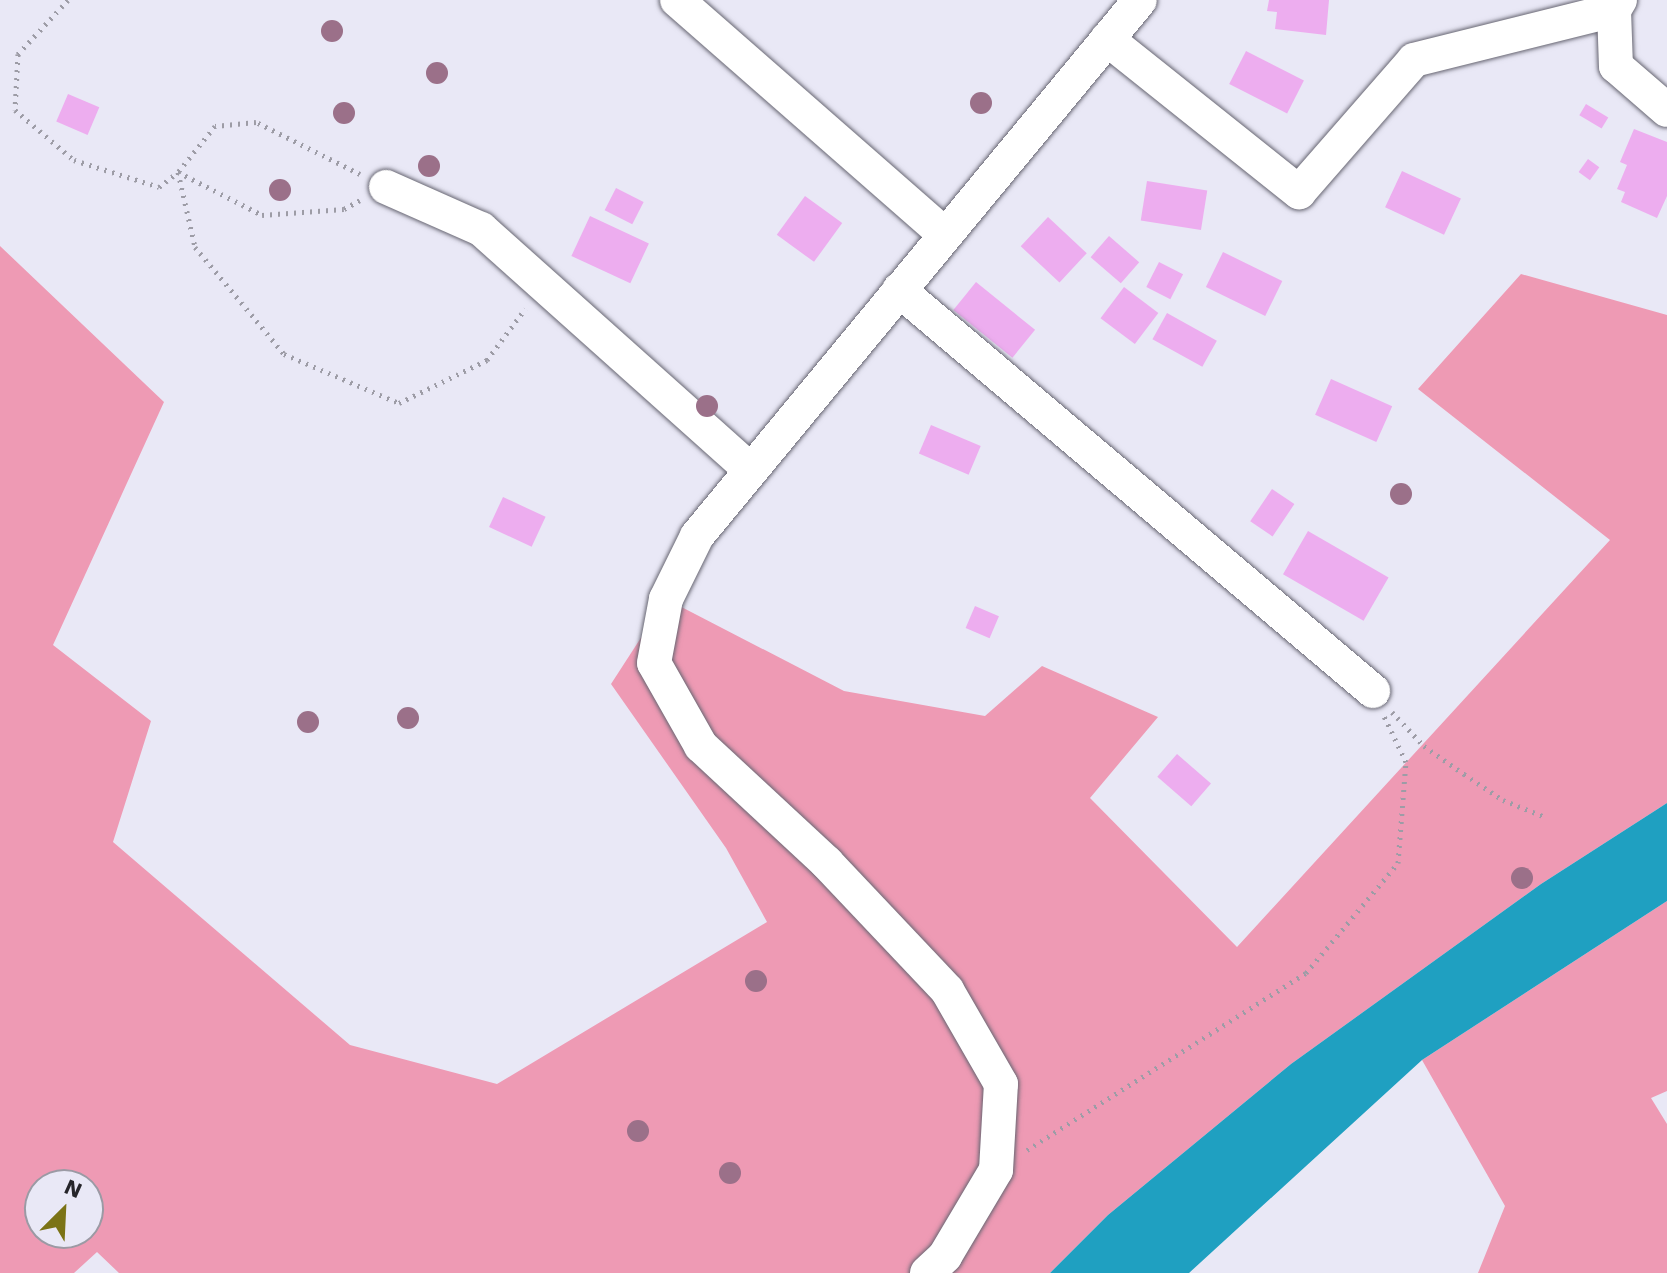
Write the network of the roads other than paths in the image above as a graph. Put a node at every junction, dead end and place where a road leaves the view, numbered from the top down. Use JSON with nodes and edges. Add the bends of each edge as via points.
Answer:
{"nodes":[{"id":1,"x":677,"y":0,"type":"edge"},
{"id":2,"x":1140,"y":0,"type":"edge"},
{"id":3,"x":1617,"y":5,"type":"edge"},
{"id":4,"x":1107,"y":39,"type":"junction"},
{"id":5,"x":1667,"y":110,"type":"edge"},
{"id":6,"x":386,"y":187,"type":"road end"},
{"id":7,"x":945,"y":235,"type":"junction"},
{"id":8,"x":899,"y":290,"type":"junction"},
{"id":9,"x":751,"y":470,"type":"junction"},
{"id":10,"x":1373,"y":691,"type":"road end"},
{"id":11,"x":927,"y":1273,"type":"edge"}],
"edges":[{"from":1,"to":7,"type":"street"},
{"from":2,"to":4,"type":"street"},
{"from":3,"to":4,"type":"street","via":[[1414,60],[1299,192]]},
{"from":3,"to":5,"type":"street","via":[[1616,66]]},
{"from":4,"to":7,"type":"street"},
{"from":6,"to":9,"type":"street","via":[[481,229]]},
{"from":7,"to":8,"type":"street"},
{"from":8,"to":9,"type":"street"},
{"from":8,"to":10,"type":"street"},
{"from":9,"to":11,"type":"street","via":[[697,536],[666,599],[654,663],[701,746],[827,863],[947,990],[1001,1084],[996,1170],[945,1256]]}]}
